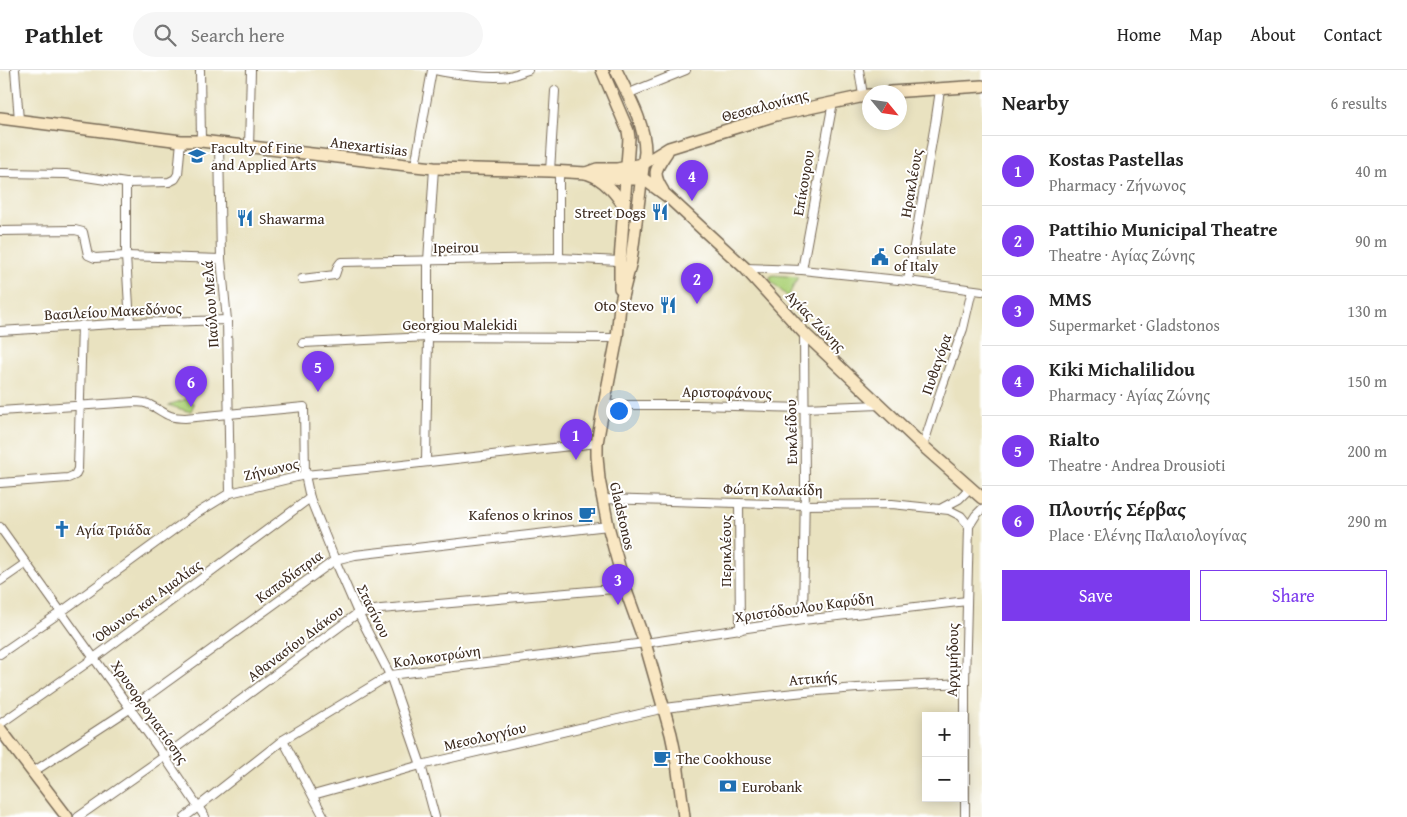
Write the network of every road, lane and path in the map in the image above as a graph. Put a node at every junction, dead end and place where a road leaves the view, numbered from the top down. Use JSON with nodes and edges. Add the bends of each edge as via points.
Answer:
{"nodes":[{"id":1,"x":15,"y":70,"type":"edge"},
{"id":2,"x":200,"y":70,"type":"edge"},
{"id":3,"x":251,"y":70,"type":"edge"},
{"id":4,"x":433,"y":70,"type":"edge"},
{"id":5,"x":528,"y":70,"type":"edge"},
{"id":6,"x":602,"y":70,"type":"edge"},
{"id":7,"x":616,"y":70,"type":"edge"},
{"id":8,"x":686,"y":70,"type":"edge"},
{"id":9,"x":860,"y":70,"type":"edge"},
{"id":10,"x":864,"y":85,"type":"edge"},
{"id":11,"x":982,"y":86,"type":"edge"},
{"id":12,"x":940,"y":90,"type":"junction"},
{"id":13,"x":555,"y":91,"type":"dead end"},
{"id":14,"x":907,"y":91,"type":"edge"},
{"id":15,"x":628,"y":94,"type":"junction"},
{"id":16,"x":862,"y":96,"type":"edge"},
{"id":17,"x":833,"y":102,"type":"junction"},
{"id":18,"x":0,"y":118,"type":"edge"},
{"id":19,"x":19,"y":120,"type":"junction"},
{"id":20,"x":180,"y":141,"type":"junction"},
{"id":21,"x":201,"y":141,"type":"junction"},
{"id":22,"x":645,"y":141,"type":"junction"},
{"id":23,"x":219,"y":143,"type":"junction"},
{"id":24,"x":250,"y":147,"type":"junction"},
{"id":25,"x":669,"y":148,"type":"junction"},
{"id":26,"x":643,"y":164,"type":"junction"},
{"id":27,"x":415,"y":166,"type":"junction"},
{"id":28,"x":628,"y":167,"type":"junction"},
{"id":29,"x":434,"y":168,"type":"junction"},
{"id":30,"x":555,"y":171,"type":"junction"},
{"id":31,"x":0,"y":173,"type":"edge"},
{"id":32,"x":591,"y":175,"type":"junction"},
{"id":33,"x":626,"y":179,"type":"junction"},
{"id":34,"x":642,"y":179,"type":"junction"},
{"id":35,"x":126,"y":182,"type":"junction"},
{"id":36,"x":667,"y":196,"type":"junction"},
{"id":37,"x":624,"y":206,"type":"junction"},
{"id":38,"x":638,"y":207,"type":"junction"},
{"id":39,"x":0,"y":231,"type":"edge"},
{"id":40,"x":126,"y":256,"type":"junction"},
{"id":41,"x":559,"y":258,"type":"junction"},
{"id":42,"x":221,"y":259,"type":"junction"},
{"id":43,"x":428,"y":261,"type":"junction"},
{"id":44,"x":620,"y":261,"type":"junction"},
{"id":45,"x":745,"y":268,"type":"junction"},
{"id":46,"x":802,"y":270,"type":"junction"},
{"id":47,"x":302,"y":279,"type":"dead end"},
{"id":48,"x":908,"y":281,"type":"junction"},
{"id":49,"x":972,"y":290,"type":"junction"},
{"id":50,"x":982,"y":291,"type":"edge"},
{"id":51,"x":620,"y":305,"type":"junction"},
{"id":52,"x":227,"y":320,"type":"junction"},
{"id":53,"x":130,"y":323,"type":"junction"},
{"id":54,"x":82,"y":325,"type":"junction"},
{"id":55,"x":0,"y":331,"type":"edge"},
{"id":56,"x":804,"y":333,"type":"junction"},
{"id":57,"x":428,"y":337,"type":"junction"},
{"id":58,"x":616,"y":338,"type":"junction"},
{"id":59,"x":303,"y":343,"type":"dead end"},
{"id":60,"x":604,"y":405,"type":"junction"},
{"id":61,"x":880,"y":405,"type":"junction"},
{"id":62,"x":80,"y":406,"type":"junction"},
{"id":63,"x":804,"y":408,"type":"junction"},
{"id":64,"x":0,"y":411,"type":"edge"},
{"id":65,"x":229,"y":414,"type":"junction"},
{"id":66,"x":598,"y":443,"type":"junction"},
{"id":67,"x":923,"y":446,"type":"junction"},
{"id":68,"x":426,"y":462,"type":"junction"},
{"id":69,"x":304,"y":475,"type":"junction"},
{"id":70,"x":0,"y":483,"type":"edge"},
{"id":71,"x":970,"y":488,"type":"junction"},
{"id":72,"x":230,"y":493,"type":"junction"},
{"id":73,"x":310,"y":498,"type":"junction"},
{"id":74,"x":982,"y":498,"type":"edge"},
{"id":75,"x":603,"y":499,"type":"junction"},
{"id":76,"x":739,"y":503,"type":"junction"},
{"id":77,"x":805,"y":505,"type":"junction"},
{"id":78,"x":942,"y":508,"type":"junction"},
{"id":79,"x":982,"y":509,"type":"edge"},
{"id":80,"x":608,"y":526,"type":"junction"},
{"id":81,"x":969,"y":526,"type":"junction"},
{"id":82,"x":0,"y":527,"type":"edge"},
{"id":83,"x":335,"y":560,"type":"junction"},
{"id":84,"x":26,"y":563,"type":"junction"},
{"id":85,"x":0,"y":581,"type":"edge"},
{"id":86,"x":625,"y":588,"type":"junction"},
{"id":87,"x":966,"y":601,"type":"junction"},
{"id":88,"x":61,"y":612,"type":"junction"},
{"id":89,"x":358,"y":613,"type":"junction"},
{"id":90,"x":802,"y":620,"type":"junction"},
{"id":91,"x":740,"y":630,"type":"junction"},
{"id":92,"x":646,"y":643,"type":"junction"},
{"id":93,"x":0,"y":654,"type":"edge"},
{"id":94,"x":94,"y":658,"type":"junction"},
{"id":95,"x":390,"y":675,"type":"junction"},
{"id":96,"x":965,"y":683,"type":"junction"},
{"id":97,"x":130,"y":708,"type":"junction"},
{"id":98,"x":665,"y":708,"type":"junction"},
{"id":99,"x":0,"y":724,"type":"edge"},
{"id":100,"x":0,"y":729,"type":"edge"},
{"id":101,"x":283,"y":740,"type":"junction"},
{"id":102,"x":165,"y":756,"type":"junction"},
{"id":103,"x":421,"y":765,"type":"junction"},
{"id":104,"x":33,"y":772,"type":"junction"},
{"id":105,"x":313,"y":795,"type":"junction"},
{"id":106,"x":198,"y":808,"type":"junction"},
{"id":107,"x":67,"y":817,"type":"edge"},
{"id":108,"x":78,"y":817,"type":"edge"},
{"id":109,"x":185,"y":817,"type":"edge"},
{"id":110,"x":205,"y":817,"type":"edge"},
{"id":111,"x":324,"y":817,"type":"edge"},
{"id":112,"x":435,"y":817,"type":"edge"},
{"id":113,"x":684,"y":817,"type":"edge"},
{"id":114,"x":965,"y":817,"type":"edge"}],
"edges":[{"from":1,"to":19,"type":"street"},
{"from":2,"to":21,"type":"street"},
{"from":3,"to":24,"type":"street"},
{"from":4,"to":5,"type":"street","via":[[499,77]]},
{"from":4,"to":27,"type":"street"},
{"from":6,"to":28,"type":"main road","name":"Gladstonos","via":[[628,130]]},
{"from":7,"to":15,"type":"main road","name":"Gladstonos"},
{"from":8,"to":15,"type":"street"},
{"from":9,"to":10,"type":"street"},
{"from":11,"to":12,"type":"main road"},
{"from":12,"to":14,"type":"main road"},
{"from":12,"to":48,"type":"street","name":"Ηρακλέους"},
{"from":13,"to":30,"type":"street"},
{"from":15,"to":22,"type":"main road","name":"Gladstonos"},
{"from":16,"to":17,"type":"main road","name":"Θεσσαλονίκης"},
{"from":17,"to":25,"type":"main road","name":"Θεσσαλονίκης","via":[[776,115]]},
{"from":17,"to":46,"type":"street","name":"Επίκουρου"},
{"from":18,"to":19,"type":"main road","name":"Anexartisias"},
{"from":19,"to":20,"type":"main road","name":"Anexartisias"},
{"from":20,"to":21,"type":"main road","name":"Anexartisias"},
{"from":20,"to":35,"type":"street","via":[[175,179],[169,182]]},
{"from":21,"to":23,"type":"main road","name":"Anexartisias"},
{"from":22,"to":25,"type":"main road","via":[[659,148]]},
{"from":22,"to":26,"type":"main road","name":"Gladstonos"},
{"from":23,"to":24,"type":"main road","name":"Anexartisias"},
{"from":23,"to":42,"type":"street","name":"Παύλου Μελά"},
{"from":24,"to":27,"type":"main road","name":"Anexartisias"},
{"from":25,"to":26,"type":"main road","name":"Θεσσαλονίκης"},
{"from":25,"to":36,"type":"main road","via":[[656,172],[656,180]]},
{"from":26,"to":28,"type":"main road","name":"Anexartisias"},
{"from":26,"to":34,"type":"main road","name":"Gladstonos"},
{"from":27,"to":29,"type":"main road","name":"Anexartisias"},
{"from":28,"to":32,"type":"main road","name":"Anexartisias","via":[[597,170]]},
{"from":28,"to":33,"type":"main road","name":"Gladstonos"},
{"from":28,"to":34,"type":"main road","name":"Αγίας Ζώνης"},
{"from":29,"to":30,"type":"main road","name":"Anexartisias"},
{"from":29,"to":43,"type":"street"},
{"from":30,"to":32,"type":"main road","name":"Anexartisias"},
{"from":30,"to":41,"type":"street"},
{"from":31,"to":35,"type":"street","via":[[66,174]]},
{"from":32,"to":33,"type":"main road","name":"Anexartisias"},
{"from":32,"to":37,"type":"main road","via":[[604,182]]},
{"from":33,"to":34,"type":"main road","name":"Anexartisias"},
{"from":33,"to":37,"type":"main road","name":"Gladstonos"},
{"from":34,"to":36,"type":"main road","name":"Αγίας Ζώνης"},
{"from":34,"to":38,"type":"main road","name":"Gladstonos"},
{"from":35,"to":40,"type":"street"},
{"from":36,"to":38,"type":"main road","via":[[647,195]]},
{"from":36,"to":45,"type":"main road","name":"Αγίας Ζώνης"},
{"from":37,"to":44,"type":"main road","name":"Gladstonos"},
{"from":38,"to":51,"type":"main road","name":"Gladstonos","via":[[632,261]]},
{"from":39,"to":40,"type":"street","via":[[75,230],[83,232],[88,255],[95,258]]},
{"from":40,"to":42,"type":"street"},
{"from":40,"to":53,"type":"street"},
{"from":41,"to":43,"type":"street","name":"Ipeirou"},
{"from":41,"to":44,"type":"street","name":"Ipeirou"},
{"from":42,"to":52,"type":"street","name":"Παύλου Μελά"},
{"from":43,"to":47,"type":"street","name":"Ipeirou","via":[[341,262],[335,276]]},
{"from":43,"to":57,"type":"street"},
{"from":44,"to":51,"type":"main road","name":"Gladstonos"},
{"from":45,"to":46,"type":"street"},
{"from":45,"to":56,"type":"main road","name":"Αγίας Ζώνης"},
{"from":46,"to":48,"type":"street"},
{"from":48,"to":49,"type":"street"},
{"from":49,"to":50,"type":"street"},
{"from":49,"to":67,"type":"street","name":"Πυθαγόρα","via":[[963,329]]},
{"from":51,"to":58,"type":"main road","name":"Gladstonos"},
{"from":52,"to":53,"type":"street","name":"Βασιλείου Μακεδόνος"},
{"from":52,"to":65,"type":"street","name":"Παύλου Μελά"},
{"from":53,"to":54,"type":"street","name":"Βασιλείου Μακεδόνος"},
{"from":54,"to":55,"type":"street","name":"Βασιλείου Μακεδόνος"},
{"from":54,"to":62,"type":"street"},
{"from":56,"to":61,"type":"main road","name":"Αγίας Ζώνης"},
{"from":56,"to":63,"type":"street","name":"Ευκλείδου"},
{"from":57,"to":58,"type":"street","name":"Georgiou Malekidi"},
{"from":57,"to":59,"type":"street","name":"Georgiou Malekidi"},
{"from":57,"to":68,"type":"street"},
{"from":58,"to":60,"type":"main road","name":"Gladstonos"},
{"from":60,"to":63,"type":"street","name":"Αριστοφάνους"},
{"from":60,"to":66,"type":"main road","name":"Gladstonos"},
{"from":61,"to":63,"type":"street","name":"Αριστοφάνους"},
{"from":61,"to":67,"type":"main road","name":"Αγίας Ζώνης"},
{"from":62,"to":64,"type":"street"},
{"from":62,"to":65,"type":"street","via":[[144,403],[174,418]]},
{"from":62,"to":70,"type":"street","via":[[78,469],[75,475]]},
{"from":63,"to":77,"type":"street","name":"Ευκλείδου"},
{"from":65,"to":69,"type":"street","name":"Στασίνου","via":[[304,407]]},
{"from":65,"to":72,"type":"street","name":"Παύλου Μελά"},
{"from":66,"to":68,"type":"street","name":"Ζήνωνος"},
{"from":66,"to":75,"type":"main road","name":"Gladstonos"},
{"from":67,"to":71,"type":"main road","name":"Αγίας Ζώνης"},
{"from":68,"to":69,"type":"street","name":"Ζήνωνος"},
{"from":69,"to":72,"type":"street","name":"Ζήνωνος"},
{"from":69,"to":73,"type":"street","name":"Στασίνου"},
{"from":71,"to":74,"type":"main road","name":"Αγίας Ζώνης"},
{"from":71,"to":78,"type":"street"},
{"from":72,"to":88,"type":"street","name":"Ζήνωνος"},
{"from":73,"to":83,"type":"street","name":"Στασίνου"},
{"from":73,"to":94,"type":"street","name":"Όθωνος και Αμαλίας"},
{"from":75,"to":76,"type":"street","name":"Φώτη Κολακίδη"},
{"from":75,"to":80,"type":"main road","name":"Gladstonos"},
{"from":76,"to":77,"type":"street","name":"Φώτη Κολακίδη"},
{"from":76,"to":91,"type":"street","name":"Περικλέους"},
{"from":77,"to":78,"type":"street","name":"Φώτη Κολακίδη","via":[[892,504]]},
{"from":77,"to":90,"type":"street","name":"Ευκλείδου"},
{"from":78,"to":81,"type":"street","name":"Φώτη Κολακίδη","via":[[954,511]]},
{"from":79,"to":81,"type":"street"},
{"from":80,"to":83,"type":"street","name":"Καποδίστρια"},
{"from":80,"to":86,"type":"main road","name":"Gladstonos"},
{"from":81,"to":87,"type":"street","name":"Αρχιμήδους"},
{"from":82,"to":84,"type":"street","name":"Χρυσορρογιατίσσης"},
{"from":83,"to":89,"type":"street","name":"Στασίνου"},
{"from":83,"to":97,"type":"street","name":"Καποδίστρια"},
{"from":84,"to":85,"type":"street"},
{"from":84,"to":88,"type":"street","name":"Χρυσορρογιατίσσης"},
{"from":86,"to":89,"type":"street","name":"Αθανασίου Διάκου"},
{"from":86,"to":92,"type":"main road","name":"Gladstonos"},
{"from":87,"to":90,"type":"street","name":"Χριστόδουλου Καρύδη"},
{"from":87,"to":96,"type":"street","name":"Αρχιμήδους"},
{"from":88,"to":93,"type":"street","name":"Ζήνωνος"},
{"from":88,"to":94,"type":"street","name":"Χρυσορρογιατίσσης"},
{"from":89,"to":95,"type":"street","name":"Στασίνου"},
{"from":89,"to":102,"type":"street","name":"Αθανασίου Διάκου"},
{"from":90,"to":91,"type":"street","name":"Χριστόδουλου Καρύδη"},
{"from":91,"to":92,"type":"street","name":"Χριστόδουλου Καρύδη"},
{"from":92,"to":95,"type":"street","name":"Κολοκοτρώνη"},
{"from":92,"to":98,"type":"main road","name":"Gladstonos"},
{"from":94,"to":97,"type":"street","name":"Χρυσορρογιατίσσης"},
{"from":94,"to":99,"type":"street","name":"Όθωνος και Αμαλίας"},
{"from":95,"to":101,"type":"street","name":"Κολοκοτρώνη"},
{"from":95,"to":103,"type":"street","name":"Στασίνου"},
{"from":96,"to":98,"type":"street","name":"Αττικής","via":[[814,691]]},
{"from":96,"to":114,"type":"street","name":"Αρχιμήδους"},
{"from":97,"to":102,"type":"street","name":"Χρυσορρογιατίσσης"},
{"from":97,"to":104,"type":"street","name":"Καποδίστρια"},
{"from":98,"to":103,"type":"street","name":"Μεσολογγίου"},
{"from":98,"to":113,"type":"main road","name":"Gladstonos"},
{"from":100,"to":104,"type":"main road"},
{"from":101,"to":105,"type":"street"},
{"from":101,"to":106,"type":"street","name":"Κολοκοτρώνη"},
{"from":102,"to":106,"type":"street","name":"Χρυσορρογιατίσσης"},
{"from":102,"to":108,"type":"street","name":"Αθανασίου Διάκου"},
{"from":103,"to":105,"type":"street","name":"Μεσολογγίου"},
{"from":103,"to":112,"type":"street","name":"Στασίνου"},
{"from":104,"to":107,"type":"main road"},
{"from":105,"to":111,"type":"street"},
{"from":106,"to":109,"type":"street","name":"Κολοκοτρώνη"},
{"from":106,"to":110,"type":"street","name":"Χρυσορρογιατίσσης"}]}
